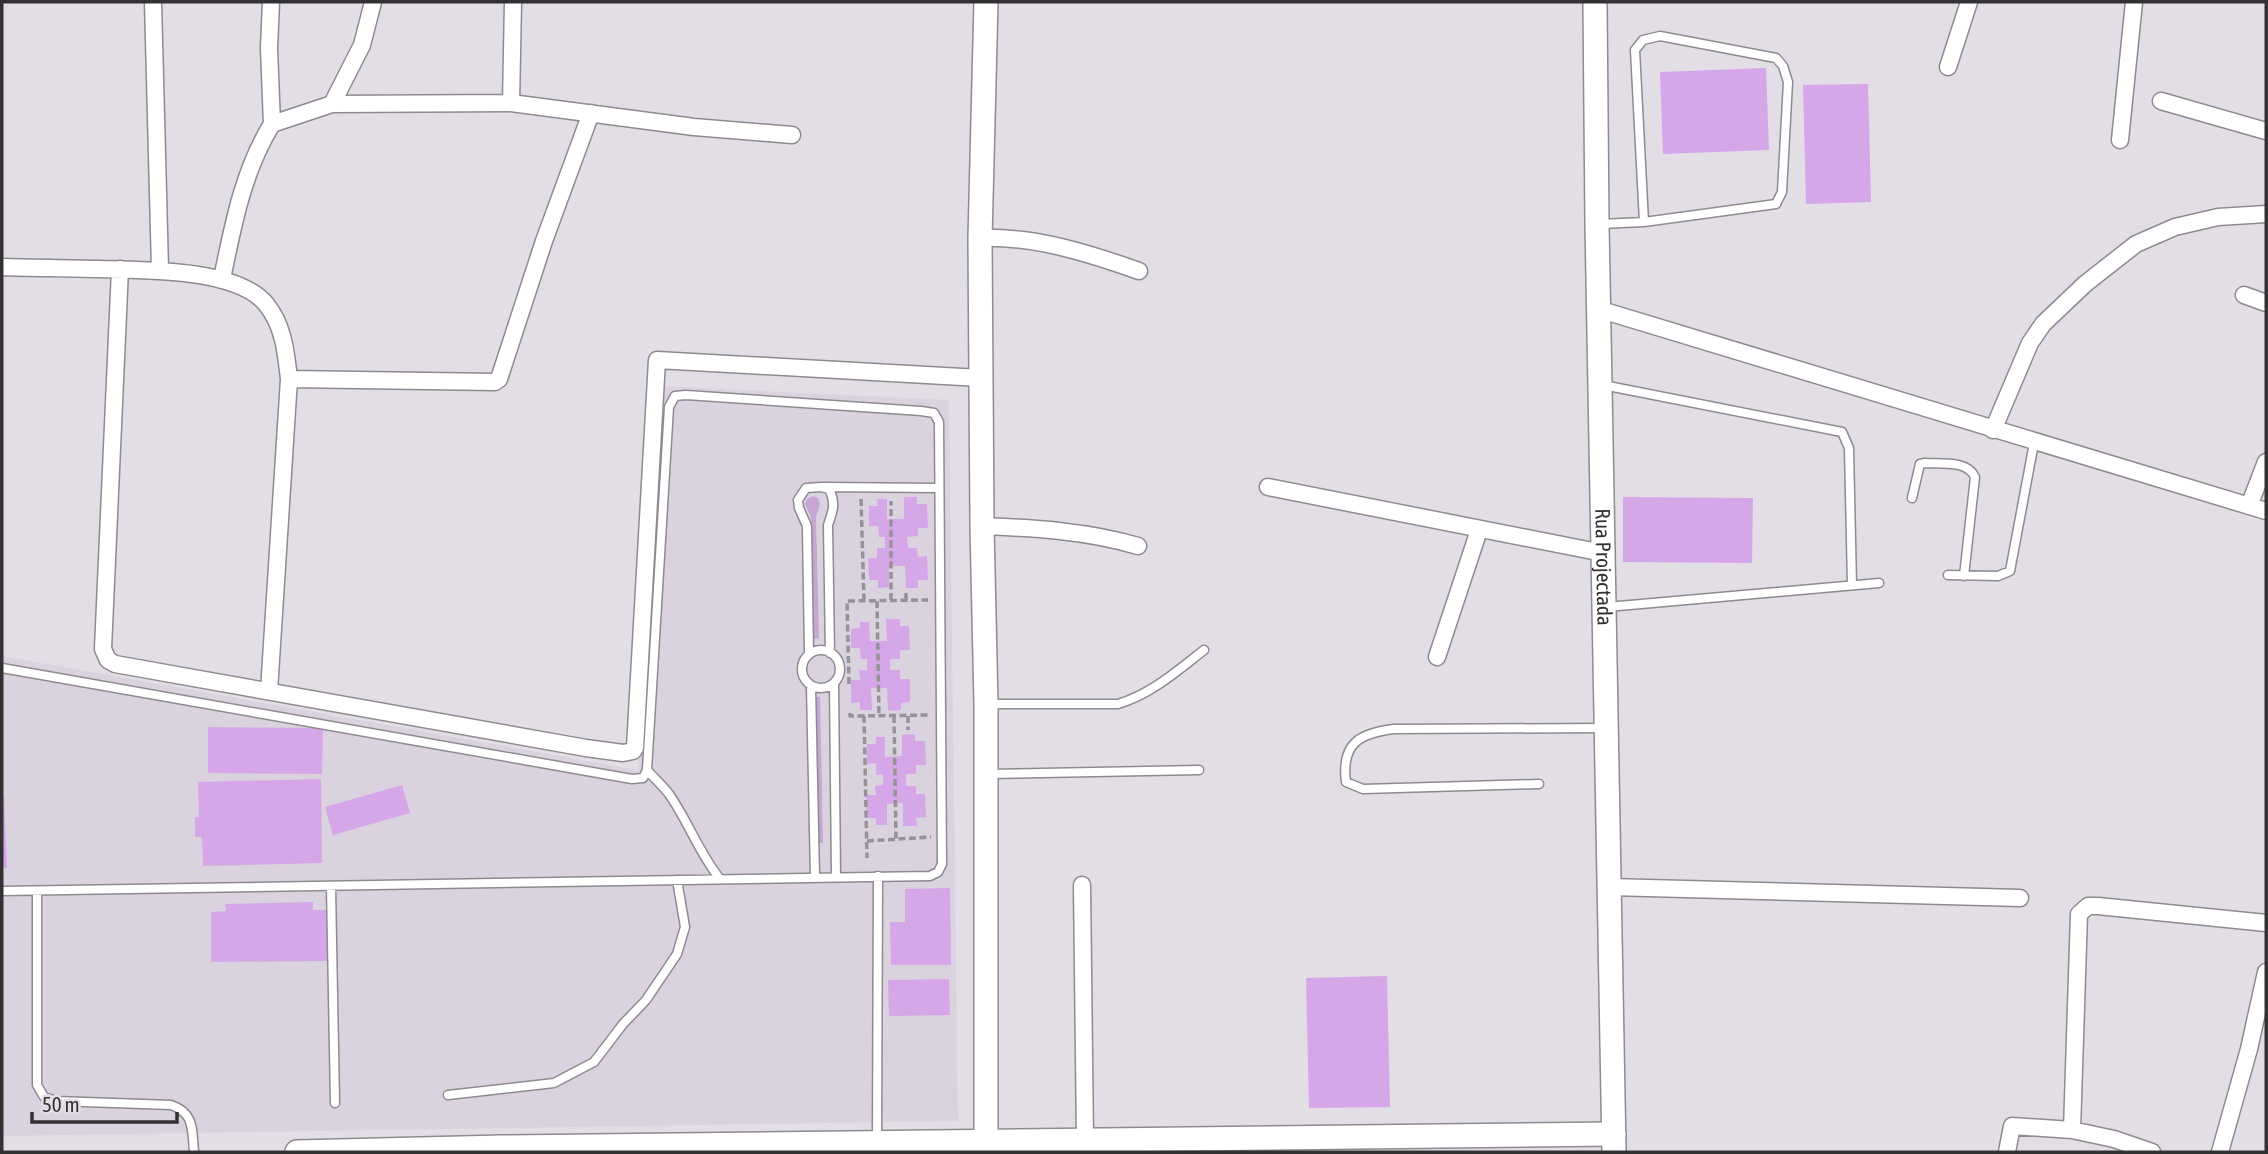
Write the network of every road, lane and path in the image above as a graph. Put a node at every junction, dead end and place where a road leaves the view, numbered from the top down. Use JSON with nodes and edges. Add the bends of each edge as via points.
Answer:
{"nodes":[{"id":1,"x":153,"y":2,"type":"edge"},
{"id":2,"x":271,"y":2,"type":"edge"},
{"id":3,"x":373,"y":2,"type":"edge"},
{"id":4,"x":513,"y":2,"type":"edge"},
{"id":5,"x":986,"y":2,"type":"edge"},
{"id":6,"x":1595,"y":2,"type":"edge"},
{"id":7,"x":1969,"y":2,"type":"edge"},
{"id":8,"x":2134,"y":2,"type":"edge"},
{"id":9,"x":1948,"y":67,"type":"dead end"},
{"id":10,"x":2161,"y":102,"type":"dead end"},
{"id":11,"x":510,"y":103,"type":"junction"},
{"id":12,"x":332,"y":104,"type":"junction"},
{"id":13,"x":591,"y":113,"type":"junction"},
{"id":14,"x":272,"y":124,"type":"junction"},
{"id":15,"x":2266,"y":131,"type":"edge"},
{"id":16,"x":793,"y":135,"type":"dead end"},
{"id":17,"x":2120,"y":140,"type":"dead end"},
{"id":18,"x":2266,"y":214,"type":"edge"},
{"id":19,"x":1644,"y":222,"type":"junction"},
{"id":20,"x":1597,"y":224,"type":"junction"},
{"id":21,"x":980,"y":238,"type":"junction"},
{"id":22,"x":2,"y":267,"type":"edge"},
{"id":23,"x":160,"y":269,"type":"junction"},
{"id":24,"x":120,"y":270,"type":"junction"},
{"id":25,"x":1139,"y":271,"type":"dead end"},
{"id":26,"x":222,"y":279,"type":"junction"},
{"id":27,"x":2244,"y":295,"type":"dead end"},
{"id":28,"x":2266,"y":303,"type":"edge"},
{"id":29,"x":1598,"y":309,"type":"junction"},
{"id":30,"x":980,"y":378,"type":"junction"},
{"id":31,"x":289,"y":379,"type":"junction"},
{"id":32,"x":1600,"y":384,"type":"junction"},
{"id":33,"x":1993,"y":430,"type":"junction"},
{"id":34,"x":2034,"y":443,"type":"junction"},
{"id":35,"x":2266,"y":462,"type":"edge"},
{"id":36,"x":821,"y":486,"type":"junction"},
{"id":37,"x":1268,"y":487,"type":"dead end"},
{"id":38,"x":939,"y":488,"type":"junction"},
{"id":39,"x":891,"y":492,"type":"dead end"},
{"id":40,"x":861,"y":493,"type":"dead end"},
{"id":41,"x":1912,"y":498,"type":"dead end"},
{"id":42,"x":2249,"y":506,"type":"junction"},
{"id":43,"x":2266,"y":511,"type":"edge"},
{"id":44,"x":982,"y":526,"type":"junction"},
{"id":45,"x":1479,"y":530,"type":"junction"},
{"id":46,"x":1138,"y":546,"type":"dead end"},
{"id":47,"x":1602,"y":553,"type":"junction"},
{"id":48,"x":1948,"y":575,"type":"dead end"},
{"id":49,"x":1964,"y":576,"type":"junction"},
{"id":50,"x":1879,"y":583,"type":"dead end"},
{"id":51,"x":1852,"y":585,"type":"junction"},
{"id":52,"x":906,"y":592,"type":"dead end"},
{"id":53,"x":891,"y":600,"type":"junction"},
{"id":54,"x":906,"y":600,"type":"junction"},
{"id":55,"x":933,"y":600,"type":"dead end"},
{"id":56,"x":864,"y":601,"type":"junction"},
{"id":57,"x":877,"y":601,"type":"junction"},
{"id":58,"x":1604,"y":607,"type":"junction"},
{"id":59,"x":1204,"y":650,"type":"dead end"},
{"id":60,"x":830,"y":653,"type":"junction"},
{"id":61,"x":809,"y":654,"type":"junction"},
{"id":62,"x":1437,"y":657,"type":"dead end"},
{"id":63,"x":2,"y":668,"type":"edge"},
{"id":64,"x":834,"y":683,"type":"junction"},
{"id":65,"x":811,"y":686,"type":"junction"},
{"id":66,"x":269,"y":691,"type":"junction"},
{"id":67,"x":849,"y":691,"type":"dead end"},
{"id":68,"x":849,"y":703,"type":"dead end"},
{"id":69,"x":986,"y":704,"type":"junction"},
{"id":70,"x":935,"y":715,"type":"dead end"},
{"id":71,"x":864,"y":716,"type":"junction"},
{"id":72,"x":879,"y":716,"type":"junction"},
{"id":73,"x":894,"y":716,"type":"junction"},
{"id":74,"x":908,"y":716,"type":"junction"},
{"id":75,"x":1606,"y":728,"type":"junction"},
{"id":76,"x":908,"y":730,"type":"dead end"},
{"id":77,"x":647,"y":770,"type":"junction"},
{"id":78,"x":1199,"y":770,"type":"dead end"},
{"id":79,"x":986,"y":774,"type":"junction"},
{"id":80,"x":1539,"y":784,"type":"dead end"},
{"id":81,"x":937,"y":836,"type":"dead end"},
{"id":82,"x":896,"y":839,"type":"junction"},
{"id":83,"x":867,"y":841,"type":"junction"},
{"id":84,"x":878,"y":858,"type":"dead end"},
{"id":85,"x":878,"y":876,"type":"junction"},
{"id":86,"x":816,"y":877,"type":"junction"},
{"id":87,"x":836,"y":877,"type":"junction"},
{"id":88,"x":720,"y":879,"type":"junction"},
{"id":89,"x":677,"y":880,"type":"junction"},
{"id":90,"x":1082,"y":885,"type":"dead end"},
{"id":91,"x":331,"y":887,"type":"junction"},
{"id":92,"x":1609,"y":887,"type":"junction"},
{"id":93,"x":2,"y":891,"type":"edge"},
{"id":94,"x":37,"y":891,"type":"junction"},
{"id":95,"x":2020,"y":898,"type":"dead end"},
{"id":96,"x":2266,"y":923,"type":"edge"},
{"id":97,"x":2266,"y":972,"type":"edge"},
{"id":98,"x":448,"y":1095,"type":"dead end"},
{"id":99,"x":335,"y":1103,"type":"dead end"},
{"id":100,"x":2072,"y":1130,"type":"junction"},
{"id":101,"x":1085,"y":1141,"type":"junction"},
{"id":102,"x":877,"y":1143,"type":"junction"},
{"id":103,"x":1614,"y":1143,"type":"edge"},
{"id":104,"x":996,"y":1147,"type":"edge"},
{"id":105,"x":2143,"y":1151,"type":"edge"},
{"id":106,"x":194,"y":1152,"type":"edge"},
{"id":107,"x":297,"y":1152,"type":"edge"},
{"id":108,"x":2007,"y":1152,"type":"edge"},
{"id":109,"x":2220,"y":1152,"type":"edge"}],
"edges":[{"from":1,"to":23,"type":"street"},
{"from":2,"to":14,"type":"street"},
{"from":3,"to":12,"type":"street","via":[[362,45]]},
{"from":4,"to":11,"type":"street"},
{"from":5,"to":21,"type":"street"},
{"from":6,"to":20,"type":"street","name":"Rua Projectada"},
{"from":7,"to":9,"type":"street"},
{"from":8,"to":17,"type":"street"},
{"from":10,"to":15,"type":"street"},
{"from":11,"to":12,"type":"street"},
{"from":11,"to":13,"type":"street"},
{"from":12,"to":14,"type":"street"},
{"from":13,"to":16,"type":"street"},
{"from":13,"to":31,"type":"street","via":[[495,383]]},
{"from":14,"to":26,"type":"street","via":[[257,148],[238,205]]},
{"from":18,"to":33,"type":"street","via":[[2218,217],[2175,227],[2136,244],[2085,284],[2030,343]]},
{"from":19,"to":19,"type":"lane","via":[[1776,204],[1782,192],[1788,82],[1776,58],[1660,36],[1643,40],[1635,50]]},
{"from":19,"to":20,"type":"lane"},
{"from":20,"to":29,"type":"street","name":"Rua Projectada"},
{"from":21,"to":25,"type":"street","via":[[1038,242]]},
{"from":21,"to":30,"type":"street"},
{"from":22,"to":24,"type":"street"},
{"from":23,"to":24,"type":"street"},
{"from":23,"to":26,"type":"street"},
{"from":24,"to":66,"type":"street","via":[[105,655],[115,664]]},
{"from":26,"to":31,"type":"street","via":[[265,302],[285,345]]},
{"from":27,"to":28,"type":"street"},
{"from":29,"to":32,"type":"street","name":"Rua Projectada"},
{"from":29,"to":33,"type":"street"},
{"from":30,"to":44,"type":"street"},
{"from":30,"to":66,"type":"street","via":[[657,360],[633,751],[586,748]]},
{"from":31,"to":66,"type":"street"},
{"from":32,"to":47,"type":"street","name":"Rua Projectada"},
{"from":32,"to":51,"type":"lane","via":[[1842,432],[1849,448]]},
{"from":33,"to":34,"type":"street"},
{"from":34,"to":42,"type":"street"},
{"from":34,"to":49,"type":"lane","via":[[2010,571],[1998,576]]},
{"from":35,"to":42,"type":"street"},
{"from":36,"to":38,"type":"lane"},
{"from":36,"to":60,"type":"lane","via":[[833,497],[834,508],[828,524]]},
{"from":36,"to":61,"type":"lane","via":[[806,488],[798,500],[807,526]]},
{"from":37,"to":45,"type":"street"},
{"from":38,"to":77,"type":"lane","via":[[939,422],[934,413],[675,396],[669,407]]},
{"from":38,"to":85,"type":"lane","via":[[942,864],[938,873],[930,876]]},
{"from":39,"to":53,"type":"path"},
{"from":40,"to":56,"type":"path"},
{"from":41,"to":49,"type":"lane","via":[[1920,464],[1963,466],[1972,471]]},
{"from":42,"to":43,"type":"street"},
{"from":44,"to":46,"type":"street","via":[[1053,530]]},
{"from":44,"to":69,"type":"street"},
{"from":45,"to":47,"type":"street"},
{"from":45,"to":62,"type":"street"},
{"from":47,"to":58,"type":"street","name":"Rua Projectada"},
{"from":48,"to":49,"type":"lane"},
{"from":50,"to":51,"type":"lane"},
{"from":51,"to":58,"type":"lane"},
{"from":52,"to":54,"type":"path"},
{"from":53,"to":54,"type":"path"},
{"from":53,"to":57,"type":"path"},
{"from":54,"to":55,"type":"path"},
{"from":56,"to":57,"type":"path"},
{"from":56,"to":67,"type":"path","via":[[847,601]]},
{"from":57,"to":72,"type":"path"},
{"from":58,"to":75,"type":"street","name":"Rua Projectada"},
{"from":59,"to":69,"type":"lane","via":[[1152,690],[1118,705]]},
{"from":60,"to":61,"type":"lane"},
{"from":60,"to":64,"type":"lane","via":[[840,669]]},
{"from":61,"to":65,"type":"lane","via":[[802,673]]},
{"from":63,"to":77,"type":"lane","via":[[632,779],[643,778]]},
{"from":64,"to":65,"type":"lane","via":[[824,688]]},
{"from":64,"to":87,"type":"lane"},
{"from":65,"to":86,"type":"lane"},
{"from":68,"to":71,"type":"path","via":[[850,716]]},
{"from":69,"to":79,"type":"street"},
{"from":70,"to":74,"type":"path"},
{"from":71,"to":72,"type":"path"},
{"from":71,"to":83,"type":"path"},
{"from":72,"to":73,"type":"path"},
{"from":73,"to":74,"type":"path"},
{"from":73,"to":82,"type":"path"},
{"from":74,"to":76,"type":"path"},
{"from":75,"to":80,"type":"lane","via":[[1377,731],[1360,738],[1349,750],[1344,766],[1346,782],[1363,789]]},
{"from":75,"to":92,"type":"street","name":"Rua Projectada"},
{"from":77,"to":88,"type":"lane","via":[[670,794]]},
{"from":78,"to":79,"type":"lane"},
{"from":79,"to":104,"type":"street"},
{"from":81,"to":82,"type":"path"},
{"from":82,"to":83,"type":"path"},
{"from":83,"to":84,"type":"path","via":[[867,858]]},
{"from":85,"to":87,"type":"lane"},
{"from":85,"to":102,"type":"lane"},
{"from":86,"to":87,"type":"lane"},
{"from":86,"to":88,"type":"lane"},
{"from":88,"to":89,"type":"lane"},
{"from":89,"to":91,"type":"lane"},
{"from":89,"to":98,"type":"lane","via":[[685,927],[677,954],[646,1000],[593,1062],[554,1083]]},
{"from":90,"to":101,"type":"street"},
{"from":91,"to":94,"type":"lane"},
{"from":91,"to":99,"type":"lane"},
{"from":92,"to":95,"type":"street"},
{"from":92,"to":103,"type":"street","name":"Rua Projectada"},
{"from":93,"to":94,"type":"lane"},
{"from":94,"to":106,"type":"lane","via":[[37,1085],[44,1097],[178,1107],[191,1124]]},
{"from":96,"to":100,"type":"street","via":[[2098,906],[2088,906],[2079,914]]},
{"from":97,"to":109,"type":"street"},
{"from":100,"to":105,"type":"street"},
{"from":100,"to":108,"type":"street","via":[[2012,1126]]},
{"from":101,"to":103,"type":"street"},
{"from":101,"to":104,"type":"street"},
{"from":102,"to":104,"type":"street"},
{"from":102,"to":107,"type":"street"}]}
